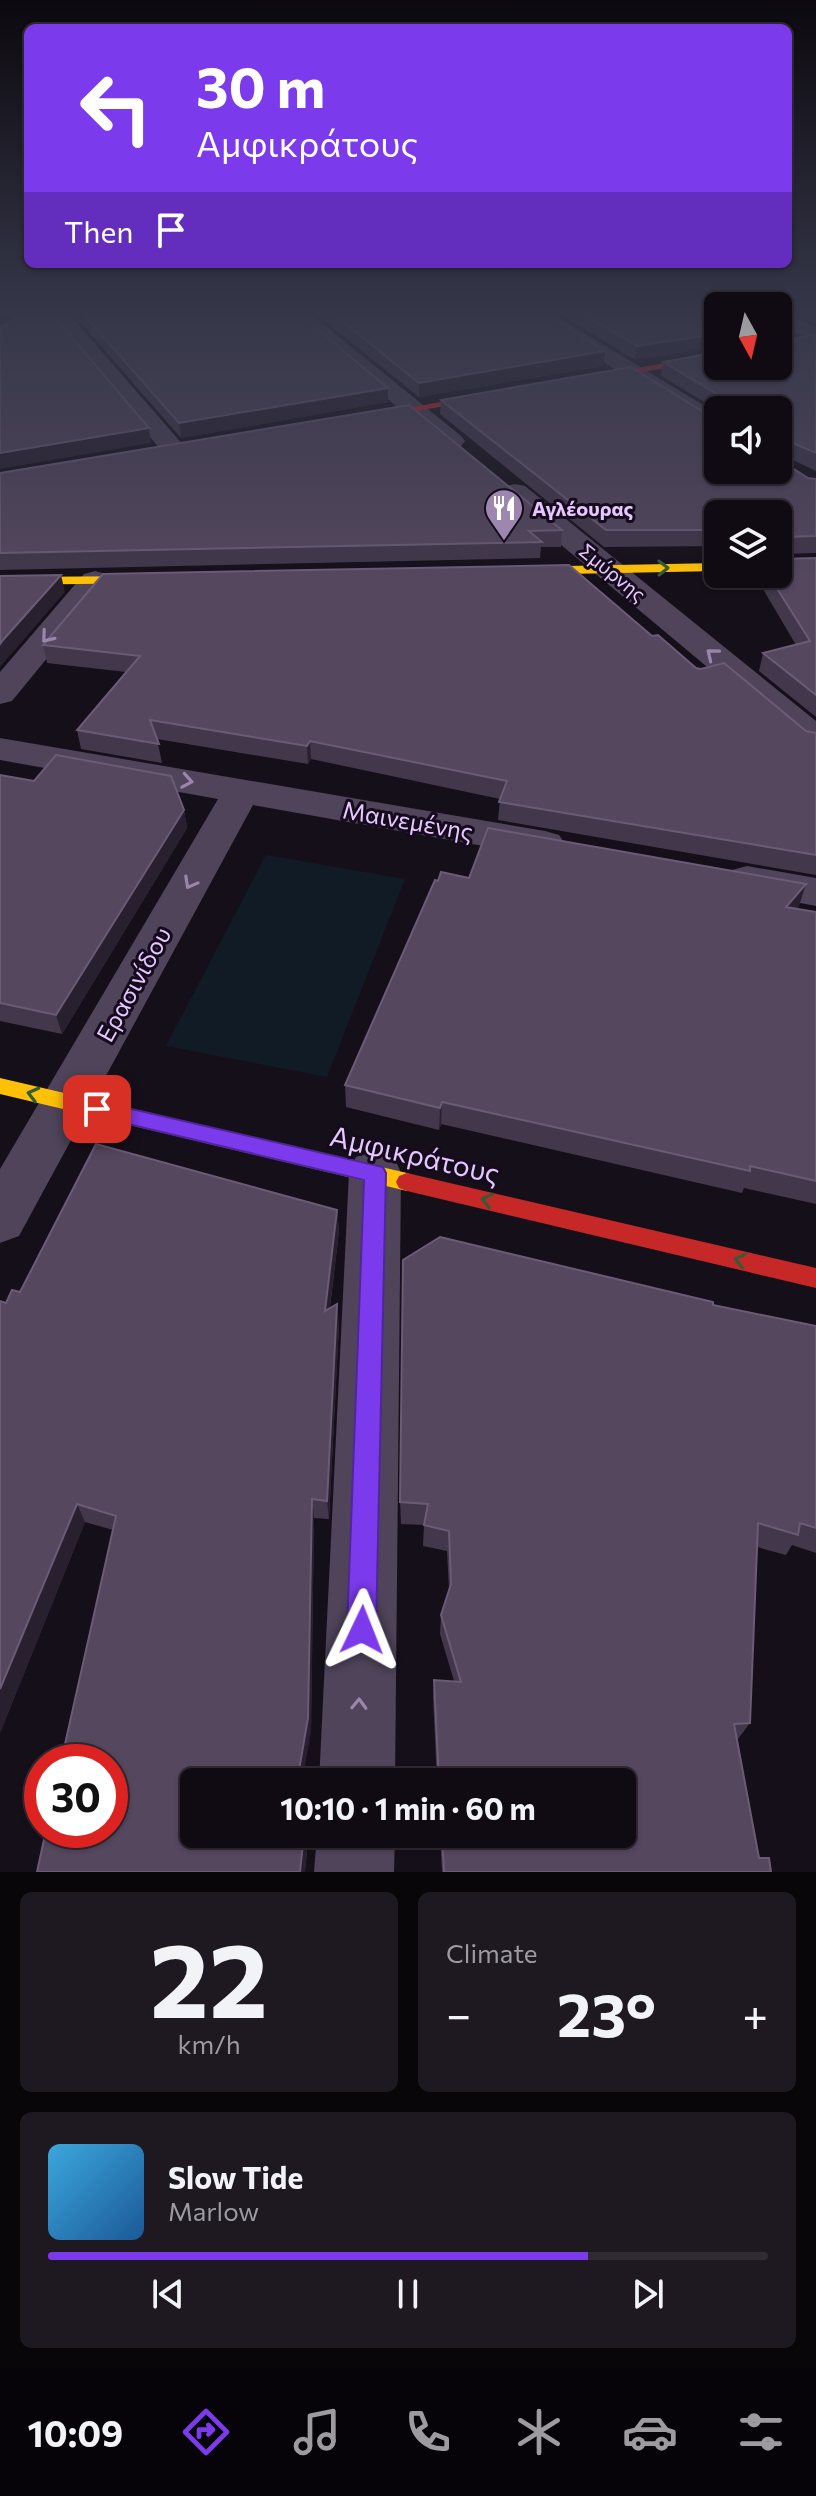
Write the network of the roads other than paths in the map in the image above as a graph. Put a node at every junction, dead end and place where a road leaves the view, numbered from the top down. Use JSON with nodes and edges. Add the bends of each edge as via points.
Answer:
{"nodes":[{"id":1,"x":139,"y":401,"type":"edge"},
{"id":2,"x":404,"y":401,"type":"edge"},
{"id":3,"x":458,"y":401,"type":"edge"},
{"id":4,"x":681,"y":401,"type":"edge"},
{"id":5,"x":413,"y":409,"type":"junction"},
{"id":6,"x":704,"y":415,"type":"edge"},
{"id":7,"x":331,"y":423,"type":"edge"},
{"id":8,"x":183,"y":449,"type":"joint"},
{"id":9,"x":146,"y":456,"type":"edge"},
{"id":10,"x":475,"y":460,"type":"edge"},
{"id":11,"x":500,"y":480,"type":"edge"},
{"id":12,"x":704,"y":567,"type":"edge"},
{"id":13,"x":609,"y":569,"type":"junction"},
{"id":14,"x":498,"y":571,"type":"edge"},
{"id":15,"x":167,"y":579,"type":"edge"},
{"id":16,"x":95,"y":580,"type":"junction"},
{"id":17,"x":0,"y":581,"type":"edge"},
{"id":18,"x":0,"y":694,"type":"edge"},
{"id":19,"x":816,"y":739,"type":"edge"},
{"id":20,"x":0,"y":749,"type":"edge"},
{"id":21,"x":242,"y":790,"type":"junction"},
{"id":22,"x":583,"y":851,"type":"edge"},
{"id":23,"x":707,"y":873,"type":"edge"},
{"id":24,"x":816,"y":892,"type":"edge"},
{"id":25,"x":0,"y":1086,"type":"edge"},
{"id":26,"x":66,"y":1102,"type":"junction"},
{"id":27,"x":375,"y":1173,"type":"junction"},
{"id":28,"x":0,"y":1219,"type":"edge"},
{"id":29,"x":816,"y":1278,"type":"edge"},
{"id":30,"x":357,"y":1768,"type":"edge"},
{"id":31,"x":355,"y":1848,"type":"edge"},
{"id":32,"x":354,"y":1872,"type":"edge"}],
"edges":[{"from":1,"to":8,"type":"street"},
{"from":2,"to":5,"type":"street"},
{"from":3,"to":5,"type":"street"},
{"from":4,"to":6,"type":"street"},
{"from":5,"to":7,"type":"street"},
{"from":5,"to":10,"type":"street"},
{"from":8,"to":9,"type":"street"},
{"from":11,"to":13,"type":"street","name":"Σμύρνης"},
{"from":13,"to":12,"type":"street","one_way":true},
{"from":13,"to":14,"type":"street"},
{"from":19,"to":13,"type":"street","name":"Σμύρνης","one_way":true},
{"from":15,"to":16,"type":"street"},
{"from":16,"to":17,"type":"street"},
{"from":16,"to":18,"type":"street","one_way":true},
{"from":20,"to":21,"type":"street","name":"Μαινεμένης","one_way":true},
{"from":21,"to":22,"type":"street","name":"Μαινεμένης"},
{"from":21,"to":26,"type":"street","name":"Ερασινίδου","one_way":true},
{"from":23,"to":24,"type":"street"},
{"from":26,"to":25,"type":"street","name":"Αμφικράτους","one_way":true},
{"from":26,"to":27,"type":"street","name":"Αμφικράτους"},
{"from":26,"to":28,"type":"street","name":"Ερασινίδου"},
{"from":29,"to":27,"type":"street","name":"Αμφικράτους","one_way":true},
{"from":30,"to":27,"type":"street","one_way":true},
{"from":31,"to":32,"type":"street"}]}
